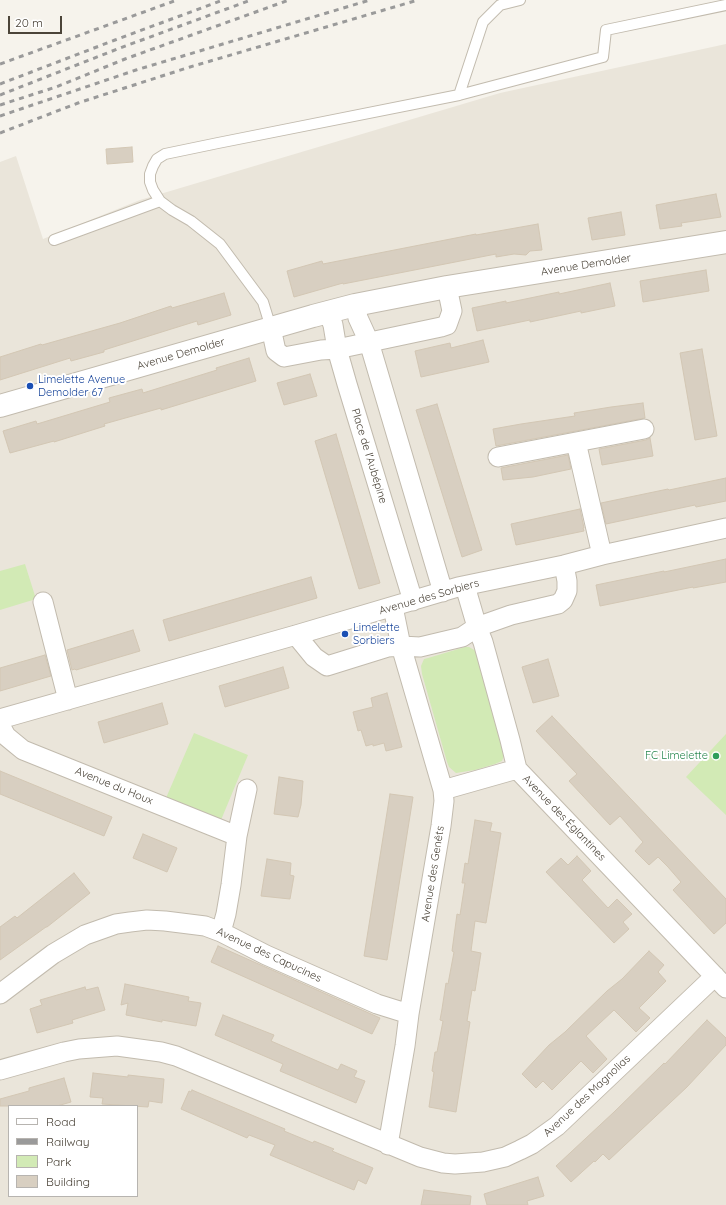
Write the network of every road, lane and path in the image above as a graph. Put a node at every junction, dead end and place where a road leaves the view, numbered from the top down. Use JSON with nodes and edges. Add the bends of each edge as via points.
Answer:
{"nodes":[{"id":1,"x":520,"y":0,"type":"edge"},
{"id":2,"x":726,"y":5,"type":"edge"},
{"id":3,"x":459,"y":95,"type":"junction"},
{"id":4,"x":160,"y":201,"type":"junction"},
{"id":5,"x":54,"y":240,"type":"dead end"},
{"id":6,"x":726,"y":242,"type":"edge"},
{"id":7,"x":447,"y":287,"type":"junction"},
{"id":8,"x":355,"y":305,"type":"junction"},
{"id":9,"x":328,"y":311,"type":"junction"},
{"id":10,"x":271,"y":328,"type":"junction"},
{"id":11,"x":369,"y":342,"type":"junction"},
{"id":12,"x":337,"y":349,"type":"junction"},
{"id":13,"x":0,"y":406,"type":"edge"},
{"id":14,"x":644,"y":429,"type":"dead end"},
{"id":15,"x":576,"y":442,"type":"junction"},
{"id":16,"x":498,"y":457,"type":"dead end"},
{"id":17,"x":726,"y":528,"type":"edge"},
{"id":18,"x":602,"y":555,"type":"junction"},
{"id":19,"x":564,"y":565,"type":"junction"},
{"id":20,"x":465,"y":586,"type":"junction"},
{"id":21,"x":443,"y":592,"type":"junction"},
{"id":22,"x":413,"y":601,"type":"junction"},
{"id":23,"x":43,"y":602,"type":"dead end"},
{"id":24,"x":393,"y":607,"type":"junction"},
{"id":25,"x":477,"y":627,"type":"junction"},
{"id":26,"x":296,"y":635,"type":"junction"},
{"id":27,"x":401,"y":646,"type":"junction"},
{"id":28,"x":68,"y":700,"type":"junction"},
{"id":29,"x":0,"y":719,"type":"edge"},
{"id":30,"x":0,"y":725,"type":"edge"},
{"id":31,"x":517,"y":769,"type":"junction"},
{"id":32,"x":248,"y":789,"type":"dead end"},
{"id":33,"x":443,"y":790,"type":"junction"},
{"id":34,"x":237,"y":836,"type":"junction"},
{"id":35,"x":221,"y":932,"type":"junction"},
{"id":36,"x":720,"y":982,"type":"edge"},
{"id":37,"x":0,"y":994,"type":"edge"},
{"id":38,"x":409,"y":1014,"type":"junction"},
{"id":39,"x":0,"y":1070,"type":"edge"},
{"id":40,"x":388,"y":1145,"type":"junction"}],
"edges":[{"from":1,"to":3,"type":"lane","via":[[500,5],[483,22]]},
{"from":2,"to":3,"type":"lane","via":[[606,30],[603,57]]},
{"from":3,"to":4,"type":"lane","via":[[165,154],[157,159],[150,174],[150,182]]},
{"from":4,"to":5,"type":"lane"},
{"from":4,"to":10,"type":"lane","via":[[220,244],[263,302]]},
{"from":6,"to":7,"type":"street","name":"Avenue Demolder"},
{"from":7,"to":8,"type":"street","name":"Avenue Demolder"},
{"from":7,"to":11,"type":"street","via":[[452,311],[447,325]]},
{"from":8,"to":9,"type":"street","name":"Avenue Demolder"},
{"from":8,"to":11,"type":"street"},
{"from":9,"to":10,"type":"street","name":"Avenue Demolder"},
{"from":9,"to":12,"type":"street","name":"Place de l'Aubépine"},
{"from":10,"to":12,"type":"street","via":[[276,351],[284,357]]},
{"from":10,"to":13,"type":"street","name":"Avenue Demolder"},
{"from":11,"to":12,"type":"street"},
{"from":11,"to":21,"type":"street"},
{"from":12,"to":22,"type":"street","name":"Place de l'Aubépine"},
{"from":14,"to":15,"type":"street"},
{"from":15,"to":16,"type":"street"},
{"from":15,"to":18,"type":"street"},
{"from":17,"to":18,"type":"street","name":"Avenue des Sorbiers"},
{"from":18,"to":19,"type":"street","name":"Avenue des Sorbiers"},
{"from":19,"to":20,"type":"street","name":"Avenue des Sorbiers"},
{"from":19,"to":25,"type":"street","via":[[567,591],[558,604]]},
{"from":20,"to":21,"type":"street","name":"Avenue des Sorbiers"},
{"from":20,"to":25,"type":"street","name":"Avenue des Églantines"},
{"from":21,"to":22,"type":"street","name":"Avenue des Sorbiers"},
{"from":22,"to":24,"type":"street","name":"Avenue des Sorbiers"},
{"from":23,"to":28,"type":"street"},
{"from":24,"to":26,"type":"street","name":"Avenue des Sorbiers"},
{"from":24,"to":27,"type":"street","name":"Avenue des Genêts"},
{"from":25,"to":27,"type":"street","via":[[462,637],[420,647]]},
{"from":25,"to":31,"type":"street","name":"Avenue des Églantines"},
{"from":26,"to":27,"type":"street","via":[[314,657],[327,666],[388,647]]},
{"from":26,"to":28,"type":"street","name":"Avenue des Sorbiers"},
{"from":27,"to":33,"type":"street","name":"Avenue des Genêts"},
{"from":28,"to":29,"type":"street","name":"Avenue des Sorbiers"},
{"from":30,"to":34,"type":"street","name":"Avenue du Houx","via":[[6,736],[23,750]]},
{"from":31,"to":33,"type":"street"},
{"from":31,"to":36,"type":"street","name":"Avenue des Églantines"},
{"from":32,"to":34,"type":"street"},
{"from":33,"to":38,"type":"street","name":"Avenue des Genêts","via":[[441,826]]},
{"from":34,"to":35,"type":"street","via":[[231,885]]},
{"from":35,"to":37,"type":"street","name":"Avenue des Capucines","via":[[204,926],[165,921],[147,920],[116,924],[73,942]]},
{"from":35,"to":38,"type":"street","name":"Avenue des Capucines","via":[[377,1004]]},
{"from":36,"to":40,"type":"street","name":"Avenue des Magnolias","via":[[557,1126],[532,1144],[505,1157],[455,1164],[431,1161]]},
{"from":38,"to":40,"type":"street","name":"Avenue des Genêts"},
{"from":39,"to":40,"type":"street","via":[[79,1049],[116,1046],[161,1052],[182,1058]]}]}
